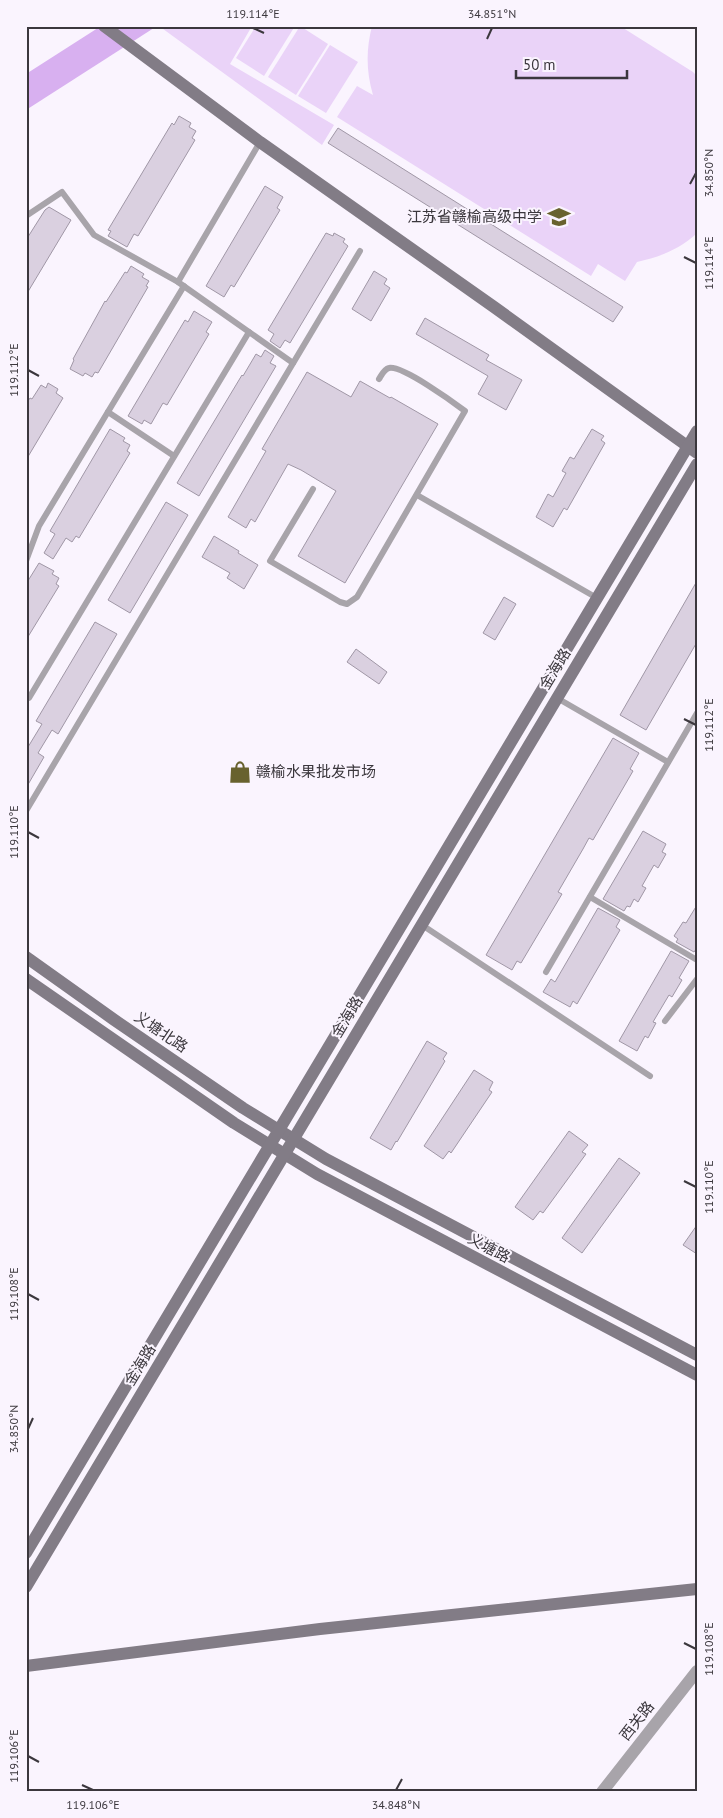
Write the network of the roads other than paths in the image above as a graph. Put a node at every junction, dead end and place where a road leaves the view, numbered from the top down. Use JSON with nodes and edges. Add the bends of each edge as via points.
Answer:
{"nodes":[{"id":1,"x":104,"y":26,"type":"edge"},
{"id":2,"x":260,"y":142,"type":"junction"},
{"id":3,"x":26,"y":216,"type":"edge"},
{"id":4,"x":360,"y":251,"type":"dead end"},
{"id":5,"x":178,"y":282,"type":"junction"},
{"id":6,"x":184,"y":286,"type":"junction"},
{"id":7,"x":249,"y":332,"type":"junction"},
{"id":8,"x":293,"y":363,"type":"junction"},
{"id":9,"x":379,"y":380,"type":"dead end"},
{"id":10,"x":108,"y":412,"type":"junction"},
{"id":11,"x":697,"y":431,"type":"edge"},
{"id":12,"x":692,"y":450,"type":"edge"},
{"id":13,"x":174,"y":456,"type":"junction"},
{"id":14,"x":697,"y":464,"type":"edge"},
{"id":15,"x":313,"y":489,"type":"dead end"},
{"id":16,"x":416,"y":494,"type":"junction"},
{"id":17,"x":26,"y":561,"type":"edge"},
{"id":18,"x":596,"y":598,"type":"junction"},
{"id":19,"x":557,"y":698,"type":"junction"},
{"id":20,"x":26,"y":699,"type":"edge"},
{"id":21,"x":697,"y":713,"type":"edge"},
{"id":22,"x":668,"y":762,"type":"junction"},
{"id":23,"x":26,"y":811,"type":"edge"},
{"id":24,"x":590,"y":897,"type":"junction"},
{"id":25,"x":422,"y":925,"type":"junction"},
{"id":26,"x":26,"y":957,"type":"edge"},
{"id":27,"x":697,"y":960,"type":"edge"},
{"id":28,"x":546,"y":972,"type":"dead end"},
{"id":29,"x":26,"y":979,"type":"edge"},
{"id":30,"x":697,"y":979,"type":"edge"},
{"id":31,"x":665,"y":1021,"type":"dead end"},
{"id":32,"x":650,"y":1076,"type":"dead end"},
{"id":33,"x":279,"y":1130,"type":"junction"},
{"id":34,"x":293,"y":1139,"type":"junction"},
{"id":35,"x":270,"y":1145,"type":"junction"},
{"id":36,"x":284,"y":1154,"type":"junction"},
{"id":37,"x":697,"y":1355,"type":"edge"},
{"id":38,"x":697,"y":1375,"type":"edge"},
{"id":39,"x":26,"y":1553,"type":"edge"},
{"id":40,"x":26,"y":1587,"type":"edge"},
{"id":41,"x":697,"y":1589,"type":"edge"},
{"id":42,"x":26,"y":1666,"type":"edge"},
{"id":43,"x":697,"y":1671,"type":"edge"},
{"id":44,"x":602,"y":1792,"type":"edge"}],
"edges":[{"from":1,"to":2,"type":"main road"},
{"from":2,"to":5,"type":"lane"},
{"from":2,"to":12,"type":"main road"},
{"from":3,"to":5,"type":"lane","via":[[62,192],[94,235]]},
{"from":4,"to":8,"type":"lane"},
{"from":5,"to":6,"type":"lane"},
{"from":6,"to":7,"type":"lane"},
{"from":6,"to":10,"type":"lane"},
{"from":7,"to":8,"type":"lane"},
{"from":7,"to":13,"type":"lane"},
{"from":8,"to":23,"type":"lane"},
{"from":9,"to":16,"type":"lane","via":[[390,367],[400,370],[465,412]]},
{"from":10,"to":13,"type":"lane"},
{"from":10,"to":17,"type":"lane","via":[[39,526]]},
{"from":11,"to":12,"type":"main road","name":"金海路"},
{"from":12,"to":18,"type":"main road","name":"金海路"},
{"from":13,"to":20,"type":"lane"},
{"from":14,"to":19,"type":"main road","name":"金海路"},
{"from":15,"to":16,"type":"lane","via":[[270,561],[348,604],[357,598]]},
{"from":16,"to":18,"type":"lane"},
{"from":18,"to":33,"type":"main road","name":"金海路"},
{"from":19,"to":22,"type":"lane"},
{"from":19,"to":25,"type":"main road","name":"金海路"},
{"from":21,"to":22,"type":"lane"},
{"from":22,"to":24,"type":"lane"},
{"from":24,"to":27,"type":"lane"},
{"from":24,"to":28,"type":"lane"},
{"from":25,"to":32,"type":"lane"},
{"from":25,"to":34,"type":"main road","name":"金海路"},
{"from":26,"to":33,"type":"main road","name":"义塘北路"},
{"from":29,"to":35,"type":"main road"},
{"from":30,"to":31,"type":"lane"},
{"from":33,"to":34,"type":"main road","name":"义塘路"},
{"from":33,"to":35,"type":"main road","name":"金海路"},
{"from":34,"to":36,"type":"main road","name":"金海路"},
{"from":34,"to":37,"type":"main road","name":"义塘路","via":[[418,1209]]},
{"from":35,"to":36,"type":"main road","name":"义塘路"},
{"from":35,"to":39,"type":"main road","name":"金海路"},
{"from":36,"to":38,"type":"main road","name":"义塘路","via":[[426,1234]]},
{"from":36,"to":40,"type":"main road","name":"金海路"},
{"from":41,"to":42,"type":"main road","via":[[320,1629]]},
{"from":43,"to":44,"type":"street","name":"西关路"}]}
